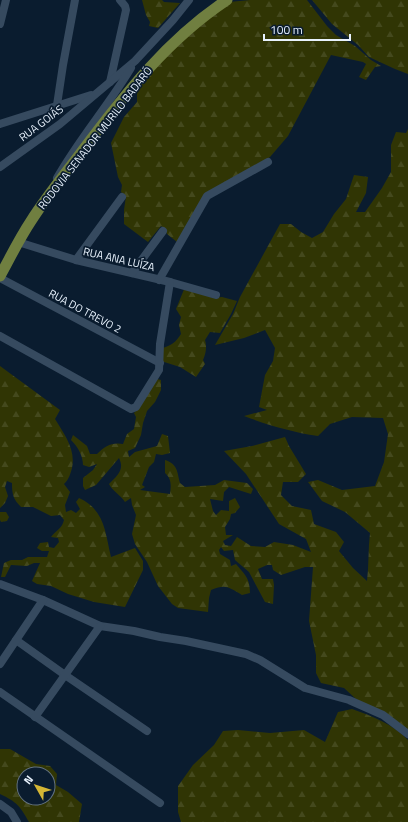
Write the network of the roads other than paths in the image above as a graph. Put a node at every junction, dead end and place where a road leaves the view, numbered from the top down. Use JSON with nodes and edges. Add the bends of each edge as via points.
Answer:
{"nodes":[{"id":1,"x":6,"y":0,"type":"edge"},
{"id":2,"x":75,"y":0,"type":"edge"},
{"id":3,"x":120,"y":0,"type":"edge"},
{"id":4,"x":189,"y":0,"type":"edge"},
{"id":5,"x":227,"y":0,"type":"edge"},
{"id":6,"x":0,"y":24,"type":"edge"},
{"id":7,"x":135,"y":61,"type":"junction"},
{"id":8,"x":110,"y":82,"type":"junction"},
{"id":9,"x":94,"y":94,"type":"junction"},
{"id":10,"x":57,"y":105,"type":"junction"},
{"id":11,"x":0,"y":124,"type":"edge"},
{"id":12,"x":268,"y":162,"type":"dead end"},
{"id":13,"x":0,"y":167,"type":"edge"},
{"id":14,"x":48,"y":196,"type":"junction"},
{"id":15,"x":122,"y":197,"type":"dead end"},
{"id":16,"x":163,"y":231,"type":"dead end"},
{"id":17,"x":18,"y":242,"type":"junction"},
{"id":18,"x":12,"y":252,"type":"junction"},
{"id":19,"x":76,"y":260,"type":"junction"},
{"id":20,"x":0,"y":261,"type":"edge"},
{"id":21,"x":132,"y":273,"type":"junction"},
{"id":22,"x":0,"y":277,"type":"edge"},
{"id":23,"x":159,"y":280,"type":"junction"},
{"id":24,"x":170,"y":282,"type":"junction"},
{"id":25,"x":216,"y":295,"type":"dead end"},
{"id":26,"x":0,"y":336,"type":"edge"},
{"id":27,"x":160,"y":364,"type":"junction"},
{"id":28,"x":0,"y":584,"type":"edge"},
{"id":29,"x":43,"y":600,"type":"junction"},
{"id":30,"x":100,"y":626,"type":"junction"},
{"id":31,"x":16,"y":640,"type":"junction"},
{"id":32,"x":0,"y":664,"type":"edge"},
{"id":33,"x":64,"y":675,"type":"junction"},
{"id":34,"x":0,"y":692,"type":"edge"},
{"id":35,"x":35,"y":717,"type":"junction"},
{"id":36,"x":147,"y":731,"type":"dead end"},
{"id":37,"x":408,"y":734,"type":"edge"},
{"id":38,"x":160,"y":803,"type":"dead end"},
{"id":39,"x":0,"y":804,"type":"edge"},
{"id":40,"x":17,"y":822,"type":"edge"}],
"edges":[{"from":1,"to":6,"type":"street"},
{"from":2,"to":10,"type":"street"},
{"from":3,"to":8,"type":"street","via":[[126,10]]},
{"from":4,"to":7,"type":"street"},
{"from":5,"to":14,"type":"main road","name":"RODOVIA SENADOR MURILO BADARÓ","via":[[178,37],[136,83]]},
{"from":7,"to":8,"type":"street","name":"RUA GOIÁS"},
{"from":7,"to":14,"type":"street","via":[[65,163]]},
{"from":8,"to":9,"type":"street","name":"RUA GOIÁS"},
{"from":9,"to":10,"type":"street"},
{"from":9,"to":13,"type":"street","name":"RUA GOIÁS","via":[[60,124]]},
{"from":10,"to":11,"type":"street"},
{"from":12,"to":23,"type":"street","via":[[205,199]]},
{"from":14,"to":17,"type":"main road","name":"RODOVIA SENADOR MURILO BADARÓ"},
{"from":15,"to":19,"type":"street"},
{"from":16,"to":21,"type":"street"},
{"from":17,"to":18,"type":"main road","name":"RODOVIA SENADOR MURILO BADARÓ"},
{"from":17,"to":19,"type":"street","name":"RUA ANA LUÍZA"},
{"from":18,"to":20,"type":"main road"},
{"from":18,"to":22,"type":"main road","name":"RODOVIA SENADOR MURILO BADARÓ"},
{"from":19,"to":21,"type":"street","name":"RUA ANA LUÍZA"},
{"from":21,"to":23,"type":"street","name":"RUA ANA LUÍZA"},
{"from":22,"to":27,"type":"street","name":"RUA DO TREVO 2"},
{"from":23,"to":24,"type":"street","name":"RUA ANA LUÍZA"},
{"from":24,"to":25,"type":"street","name":"RUA ANA LUÍZA"},
{"from":24,"to":27,"type":"street","via":[[160,344]]},
{"from":26,"to":27,"type":"street","via":[[129,408],[136,407],[157,375]]},
{"from":28,"to":29,"type":"street"},
{"from":29,"to":30,"type":"street"},
{"from":29,"to":31,"type":"street"},
{"from":30,"to":33,"type":"street"},
{"from":30,"to":37,"type":"street","via":[[246,654],[305,688],[350,700],[384,715]]},
{"from":31,"to":32,"type":"street"},
{"from":31,"to":33,"type":"street"},
{"from":33,"to":35,"type":"street"},
{"from":33,"to":36,"type":"street"},
{"from":34,"to":35,"type":"street"},
{"from":35,"to":38,"type":"street"},
{"from":39,"to":40,"type":"street","via":[[11,812]]}]}
